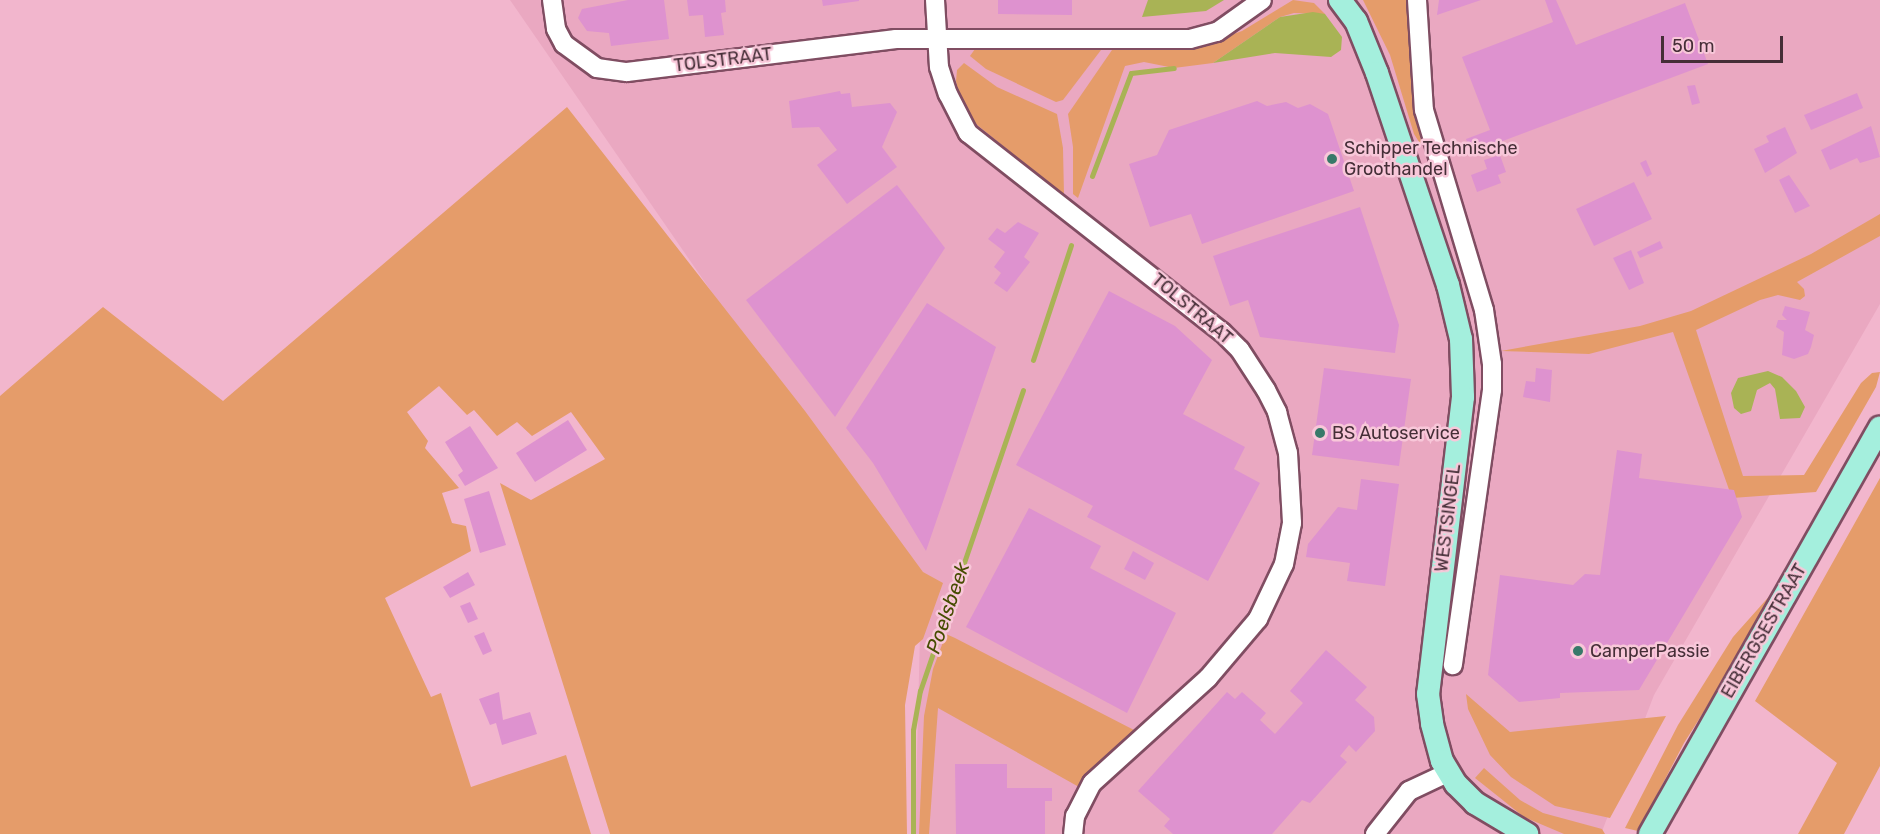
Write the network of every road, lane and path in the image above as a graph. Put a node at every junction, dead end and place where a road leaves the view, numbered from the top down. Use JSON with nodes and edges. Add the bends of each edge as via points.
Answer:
{"nodes":[{"id":1,"x":552,"y":0,"type":"edge"},
{"id":2,"x":935,"y":0,"type":"edge"},
{"id":3,"x":1263,"y":0,"type":"edge"},
{"id":4,"x":1340,"y":0,"type":"edge"},
{"id":5,"x":1418,"y":0,"type":"edge"},
{"id":6,"x":936,"y":37,"type":"junction"},
{"id":7,"x":1880,"y":428,"type":"edge"},
{"id":8,"x":1453,"y":664,"type":"dead end"},
{"id":9,"x":1447,"y":772,"type":"junction"},
{"id":10,"x":1073,"y":834,"type":"edge"},
{"id":11,"x":1375,"y":834,"type":"edge"},
{"id":12,"x":1527,"y":834,"type":"edge"},
{"id":13,"x":1650,"y":834,"type":"edge"}],
"edges":[{"from":1,"to":6,"type":"street","name":"TOLSTRAAT","via":[[556,29],[564,44],[597,68],[627,72]]},
{"from":2,"to":6,"type":"street","name":"TOLSTRAAT"},
{"from":3,"to":6,"type":"street","name":"TOLSTRAAT","via":[[1217,32],[1190,39],[1151,42]]},
{"from":4,"to":9,"type":"main road","name":"WESTSINGEL","via":[[1356,21],[1377,74],[1448,285],[1461,339],[1463,397],[1428,694],[1432,724]]},
{"from":5,"to":8,"type":"street","name":"WESTSINGEL","via":[[1424,110],[1484,310],[1492,364],[1492,390]]},
{"from":6,"to":10,"type":"street","name":"TOLSTRAAT","via":[[948,94],[968,133],[1240,350],[1277,412],[1288,453],[1292,523],[1284,564],[1258,619],[1208,678],[1092,783],[1075,816]]},
{"from":7,"to":13,"type":"main road","name":"EIBERGSESTRAAT"},
{"from":9,"to":11,"type":"street","via":[[1408,791]]},
{"from":9,"to":12,"type":"main road","name":"WESTSINGEL","via":[[1475,803]]}]}
